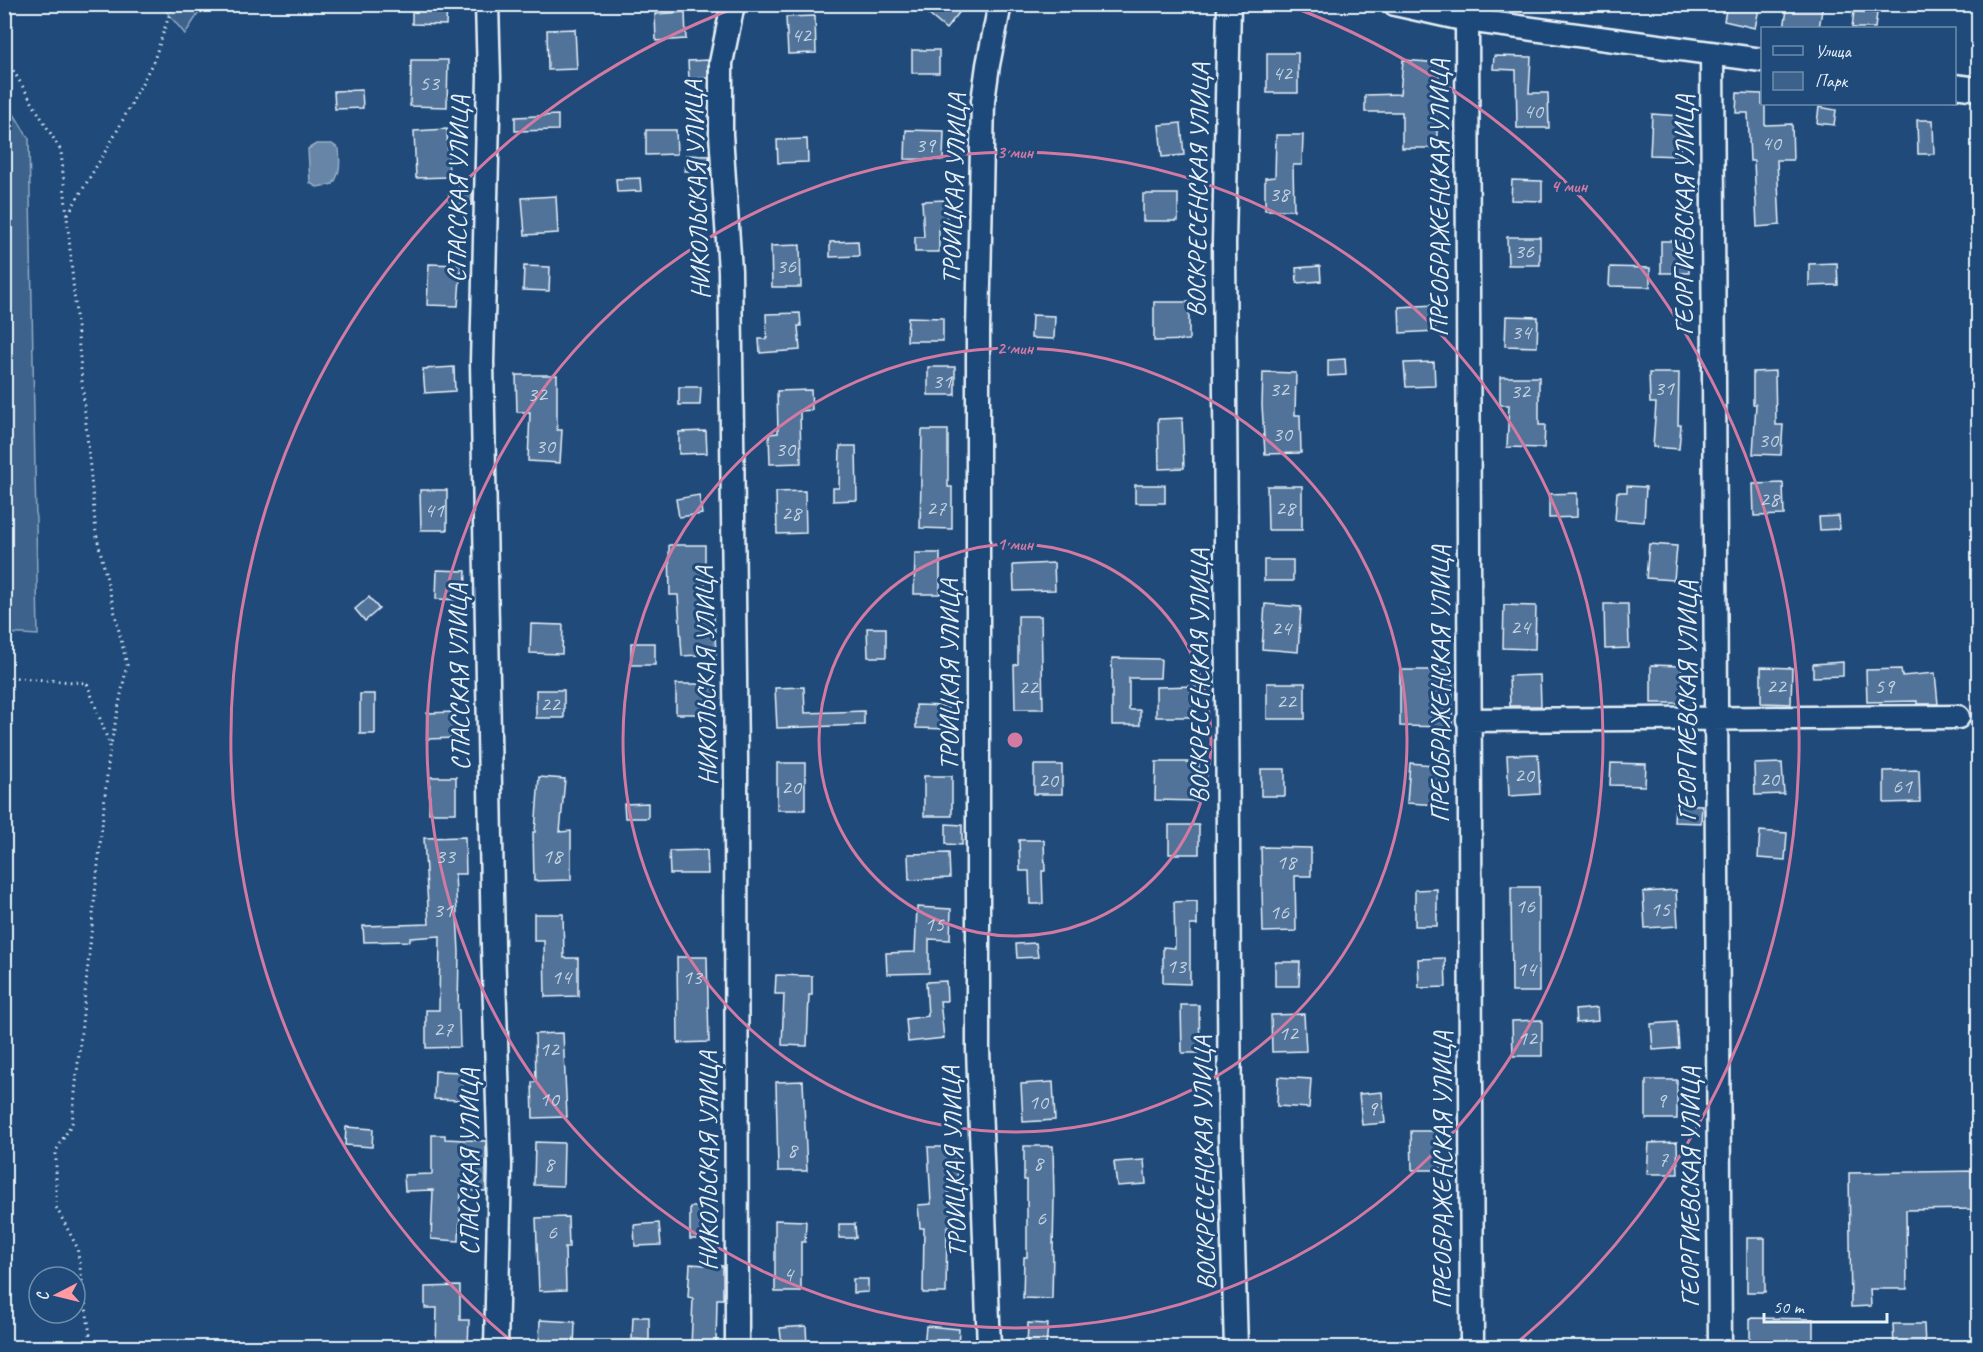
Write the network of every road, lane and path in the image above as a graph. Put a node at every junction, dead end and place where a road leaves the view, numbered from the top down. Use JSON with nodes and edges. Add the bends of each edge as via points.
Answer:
{"nodes":[{"id":1,"x":173,"y":4,"type":"edge"},
{"id":2,"x":487,"y":4,"type":"edge"},
{"id":3,"x":733,"y":4,"type":"edge"},
{"id":4,"x":1000,"y":4,"type":"edge"},
{"id":5,"x":1229,"y":4,"type":"edge"},
{"id":6,"x":1395,"y":4,"type":"edge"},
{"id":7,"x":1467,"y":20,"type":"junction"},
{"id":8,"x":1712,"y":54,"type":"junction"},
{"id":9,"x":4,"y":55,"type":"edge"},
{"id":10,"x":1761,"y":60,"type":"edge"},
{"id":11,"x":1956,"y":86,"type":"edge"},
{"id":12,"x":1978,"y":89,"type":"edge"},
{"id":13,"x":67,"y":215,"type":"junction"},
{"id":14,"x":4,"y":678,"type":"edge"},
{"id":15,"x":1958,"y":717,"type":"dead end"},
{"id":16,"x":1716,"y":718,"type":"junction"},
{"id":17,"x":1468,"y":720,"type":"junction"},
{"id":18,"x":110,"y":746,"type":"junction"},
{"id":19,"x":92,"y":1347,"type":"edge"},
{"id":20,"x":496,"y":1347,"type":"edge"},
{"id":21,"x":737,"y":1347,"type":"edge"},
{"id":22,"x":989,"y":1347,"type":"edge"},
{"id":23,"x":1236,"y":1347,"type":"edge"},
{"id":24,"x":1472,"y":1347,"type":"edge"},
{"id":25,"x":1720,"y":1347,"type":"edge"}],
"edges":[{"from":1,"to":13,"type":"path","via":[[154,60]]},
{"from":2,"to":20,"type":"street","name":"СПАССКАЯ УЛИЦА","via":[[489,77],[482,362],[500,1165]]},
{"from":3,"to":21,"type":"street","name":"НИКОЛЬСКАЯ УЛИЦА","via":[[721,63],[721,134],[730,271]]},
{"from":4,"to":22,"type":"street","name":"ТРОИЦКАЯ УЛИЦА","via":[[983,101],[978,330],[978,1049]]},
{"from":5,"to":23,"type":"street","name":"ВОСКРЕСЕНСКАЯ УЛИЦА","via":[[1224,243],[1230,1137]]},
{"from":6,"to":7,"type":"street"},
{"from":7,"to":8,"type":"street"},
{"from":7,"to":17,"type":"street","name":"ПРЕОБРАЖЕНСКАЯ УЛИЦА"},
{"from":8,"to":10,"type":"street"},
{"from":8,"to":16,"type":"street","name":"ГЕОРГИЕВСКАЯ УЛИЦА"},
{"from":9,"to":13,"type":"path","via":[[61,151]]},
{"from":11,"to":12,"type":"street"},
{"from":13,"to":18,"type":"path","via":[[96,533],[127,665]]},
{"from":14,"to":18,"type":"path","via":[[87,683]]},
{"from":15,"to":16,"type":"street"},
{"from":16,"to":17,"type":"street"},
{"from":16,"to":25,"type":"street","name":"ГЕОРГИЕВСКАЯ УЛИЦА"},
{"from":17,"to":24,"type":"street","name":"ПРЕОБРАЖЕНСКАЯ УЛИЦА"},
{"from":18,"to":19,"type":"path","via":[[72,1123],[56,1151],[56,1207],[77,1247]]}]}
